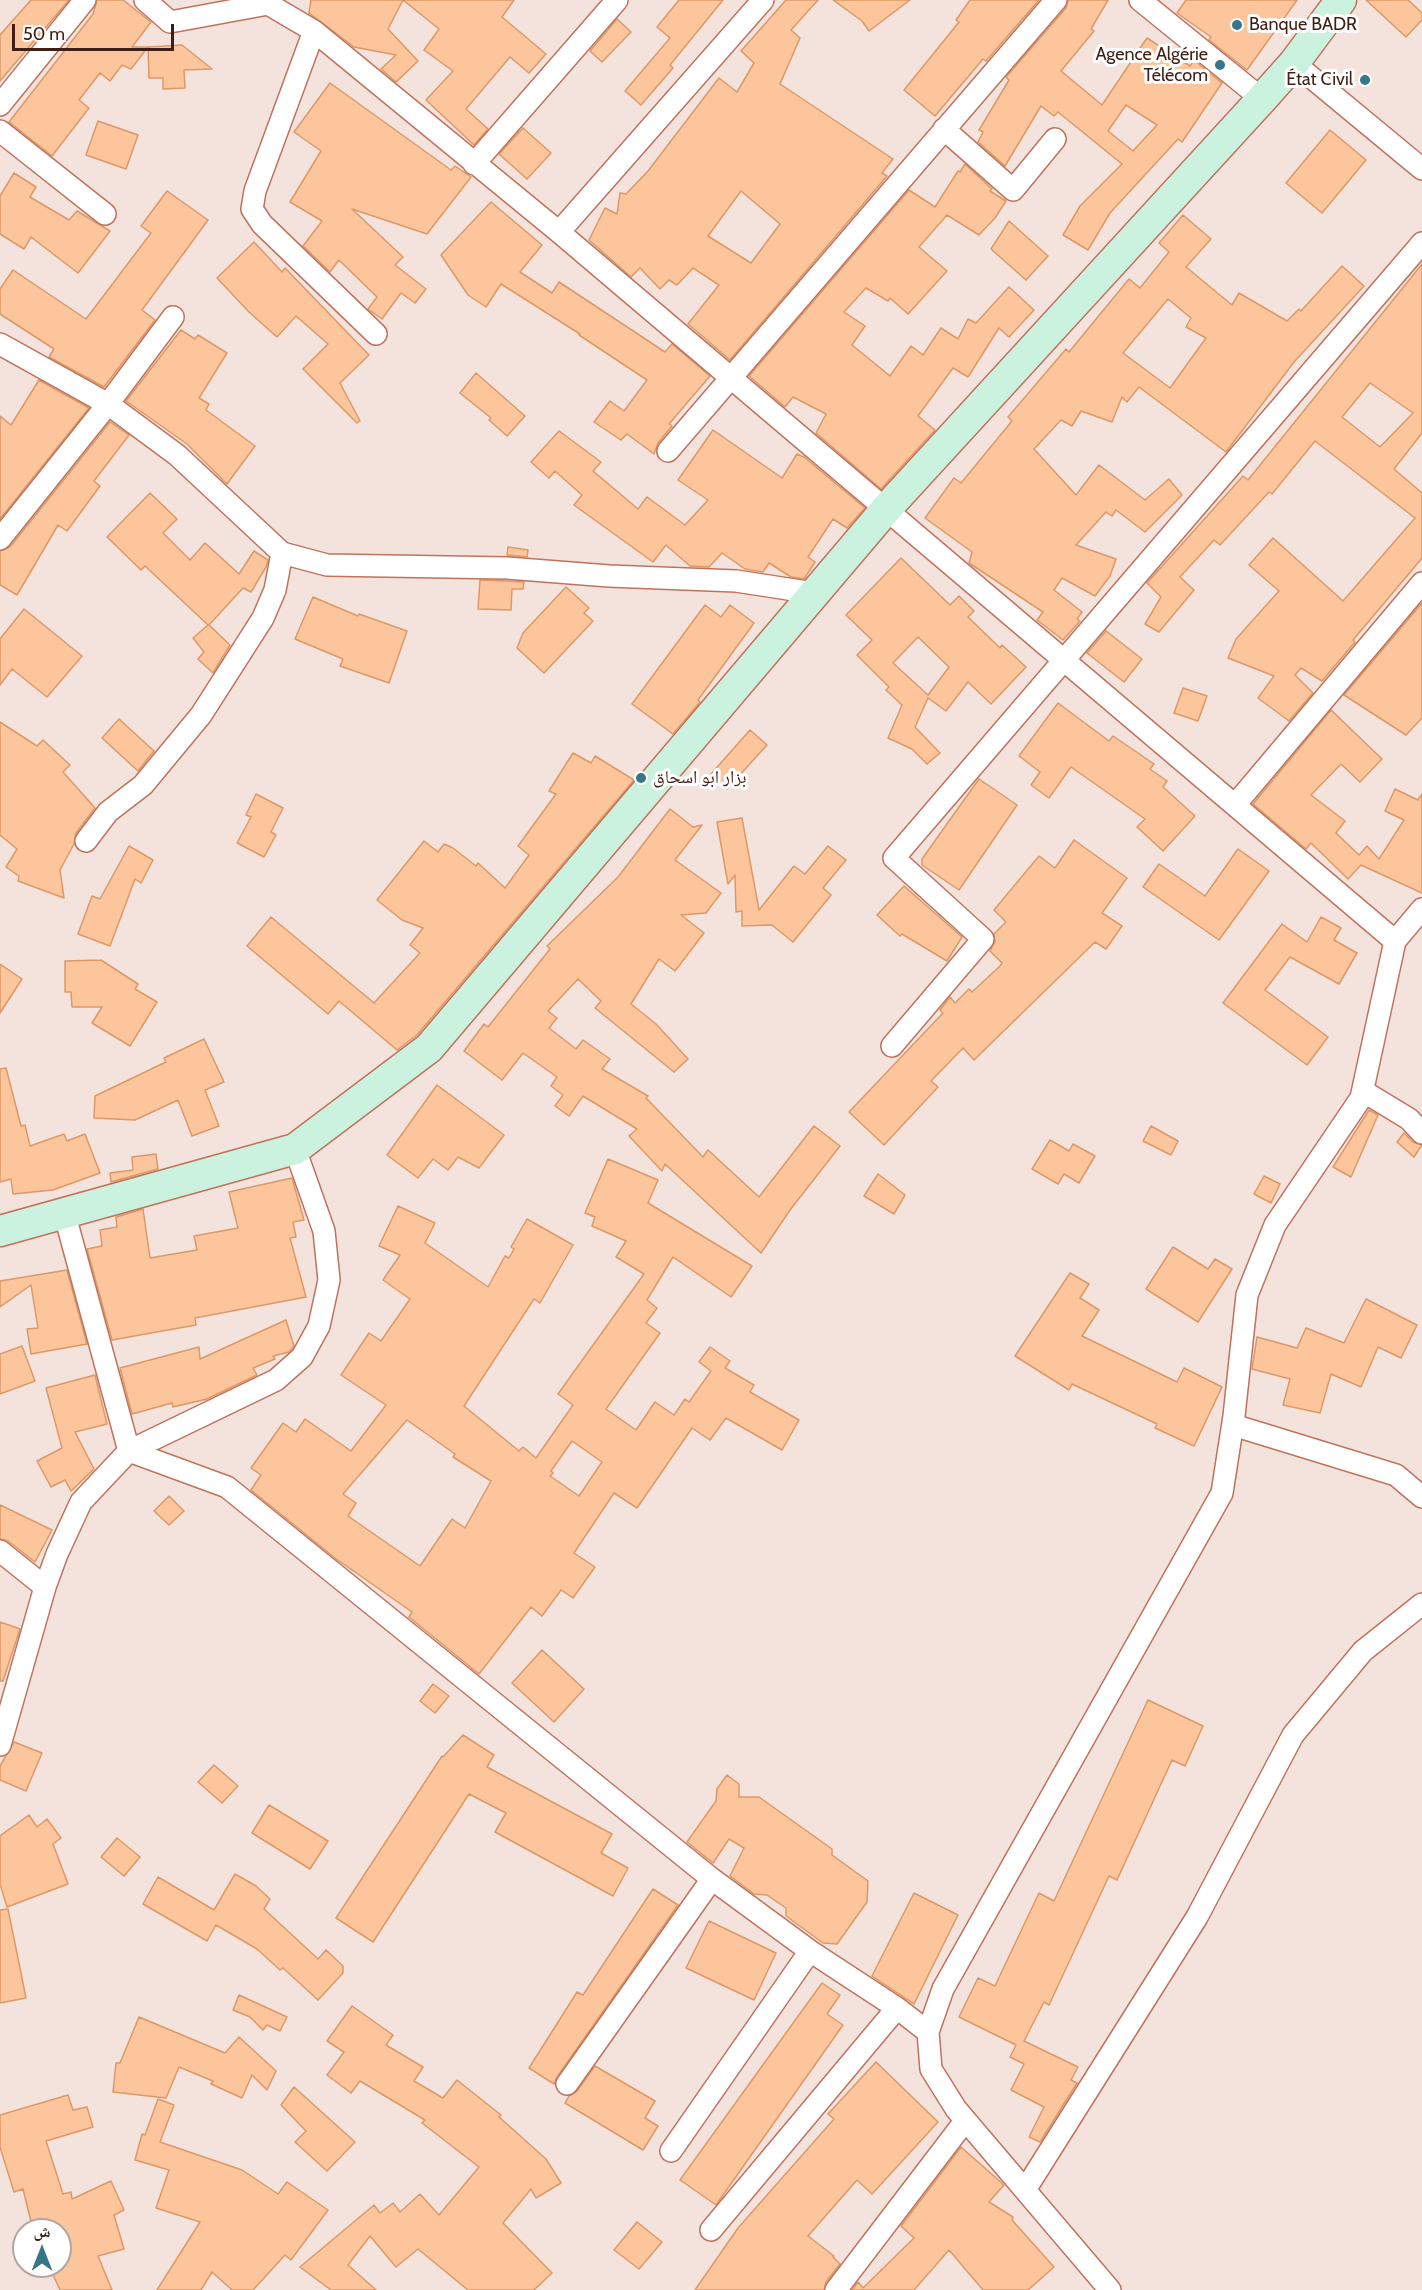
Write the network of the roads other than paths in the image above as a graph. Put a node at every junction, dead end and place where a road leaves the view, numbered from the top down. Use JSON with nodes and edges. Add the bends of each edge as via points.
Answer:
{"nodes":[{"id":1,"x":85,"y":0,"type":"edge"},
{"id":2,"x":145,"y":0,"type":"edge"},
{"id":3,"x":618,"y":0,"type":"edge"},
{"id":4,"x":763,"y":0,"type":"edge"},
{"id":5,"x":1056,"y":0,"type":"edge"},
{"id":6,"x":1140,"y":0,"type":"edge"},
{"id":7,"x":1341,"y":0,"type":"edge"},
{"id":8,"x":314,"y":31,"type":"junction"},
{"id":9,"x":1294,"y":63,"type":"junction"},
{"id":10,"x":1262,"y":99,"type":"junction"},
{"id":11,"x":0,"y":105,"type":"edge"},
{"id":12,"x":944,"y":129,"type":"junction"},
{"id":13,"x":0,"y":131,"type":"edge"},
{"id":14,"x":1055,"y":140,"type":"dead end"},
{"id":15,"x":474,"y":164,"type":"junction"},
{"id":16,"x":1422,"y":170,"type":"edge"},
{"id":17,"x":105,"y":214,"type":"dead end"},
{"id":18,"x":560,"y":232,"type":"junction"},
{"id":19,"x":1422,"y":243,"type":"edge"},
{"id":20,"x":173,"y":317,"type":"dead end"},
{"id":21,"x":376,"y":334,"type":"dead end"},
{"id":22,"x":0,"y":344,"type":"edge"},
{"id":23,"x":732,"y":378,"type":"junction"},
{"id":24,"x":108,"y":404,"type":"junction"},
{"id":25,"x":668,"y":451,"type":"dead end"},
{"id":26,"x":887,"y":508,"type":"junction"},
{"id":27,"x":0,"y":539,"type":"edge"},
{"id":28,"x":282,"y":553,"type":"junction"},
{"id":29,"x":1422,"y":583,"type":"edge"},
{"id":30,"x":814,"y":593,"type":"junction"},
{"id":31,"x":1063,"y":659,"type":"junction"},
{"id":32,"x":1235,"y":805,"type":"junction"},
{"id":33,"x":86,"y":841,"type":"dead end"},
{"id":34,"x":1422,"y":909,"type":"edge"},
{"id":35,"x":1395,"y":941,"type":"junction"},
{"id":36,"x":892,"y":1046,"type":"dead end"},
{"id":37,"x":1363,"y":1091,"type":"junction"},
{"id":38,"x":1422,"y":1133,"type":"edge"},
{"id":39,"x":295,"y":1149,"type":"junction"},
{"id":40,"x":64,"y":1212,"type":"junction"},
{"id":41,"x":0,"y":1231,"type":"edge"},
{"id":42,"x":1233,"y":1425,"type":"junction"},
{"id":43,"x":129,"y":1451,"type":"junction"},
{"id":44,"x":1422,"y":1497,"type":"edge"},
{"id":45,"x":0,"y":1551,"type":"edge"},
{"id":46,"x":45,"y":1587,"type":"junction"},
{"id":47,"x":1422,"y":1604,"type":"edge"},
{"id":48,"x":0,"y":1745,"type":"edge"},
{"id":49,"x":712,"y":1879,"type":"junction"},
{"id":50,"x":810,"y":1951,"type":"junction"},
{"id":51,"x":897,"y":2008,"type":"junction"},
{"id":52,"x":928,"y":2032,"type":"junction"},
{"id":53,"x":567,"y":2084,"type":"dead end"},
{"id":54,"x":965,"y":2121,"type":"junction"},
{"id":55,"x":671,"y":2151,"type":"dead end"},
{"id":56,"x":1025,"y":2190,"type":"junction"},
{"id":57,"x":711,"y":2230,"type":"dead end"},
{"id":58,"x":836,"y":2290,"type":"edge"},
{"id":59,"x":1110,"y":2290,"type":"edge"}],
"edges":[{"from":1,"to":11,"type":"street"},
{"from":2,"to":8,"type":"street","via":[[170,22],[268,4]]},
{"from":3,"to":15,"type":"street"},
{"from":4,"to":18,"type":"street"},
{"from":5,"to":12,"type":"street"},
{"from":6,"to":10,"type":"street"},
{"from":7,"to":9,"type":"street"},
{"from":8,"to":15,"type":"street"},
{"from":8,"to":21,"type":"street","via":[[255,191],[252,209],[262,224]]},
{"from":9,"to":10,"type":"street"},
{"from":9,"to":16,"type":"street"},
{"from":10,"to":26,"type":"street"},
{"from":12,"to":14,"type":"street","via":[[1013,190]]},
{"from":12,"to":23,"type":"street"},
{"from":13,"to":17,"type":"street"},
{"from":15,"to":18,"type":"street"},
{"from":18,"to":23,"type":"street"},
{"from":19,"to":31,"type":"street"},
{"from":20,"to":24,"type":"street"},
{"from":22,"to":24,"type":"street"},
{"from":23,"to":25,"type":"street"},
{"from":23,"to":26,"type":"street"},
{"from":24,"to":27,"type":"street"},
{"from":24,"to":28,"type":"street","via":[[177,455]]},
{"from":26,"to":30,"type":"street"},
{"from":26,"to":31,"type":"street"},
{"from":28,"to":30,"type":"street","via":[[327,565],[507,568],[736,581]]},
{"from":28,"to":33,"type":"street","via":[[275,590],[263,618],[201,715],[142,785],[108,812]]},
{"from":29,"to":32,"type":"street"},
{"from":30,"to":39,"type":"street","via":[[429,1048]]},
{"from":31,"to":32,"type":"street"},
{"from":31,"to":36,"type":"street","via":[[894,858],[983,939]]},
{"from":32,"to":35,"type":"street"},
{"from":34,"to":35,"type":"street"},
{"from":35,"to":37,"type":"street"},
{"from":37,"to":38,"type":"street","via":[[1409,1119]]},
{"from":37,"to":42,"type":"street","via":[[1275,1225],[1247,1295]]},
{"from":39,"to":40,"type":"street"},
{"from":39,"to":43,"type":"street","via":[[324,1231],[329,1280],[319,1326],[302,1357],[276,1380]]},
{"from":40,"to":41,"type":"street"},
{"from":40,"to":43,"type":"street"},
{"from":42,"to":44,"type":"street","via":[[1396,1475]]},
{"from":42,"to":52,"type":"street","via":[[1222,1493],[943,1989]]},
{"from":43,"to":46,"type":"street","via":[[81,1502]]},
{"from":43,"to":49,"type":"street","via":[[227,1487]]},
{"from":45,"to":46,"type":"street"},
{"from":46,"to":48,"type":"street"},
{"from":47,"to":56,"type":"street","via":[[1363,1651],[1293,1735],[1197,1917]]},
{"from":49,"to":50,"type":"street"},
{"from":49,"to":53,"type":"street"},
{"from":50,"to":51,"type":"street"},
{"from":50,"to":55,"type":"street"},
{"from":51,"to":52,"type":"street"},
{"from":51,"to":57,"type":"street"},
{"from":52,"to":54,"type":"street","via":[[931,2069]]},
{"from":54,"to":56,"type":"street"},
{"from":54,"to":58,"type":"street"},
{"from":56,"to":59,"type":"street"}]}
